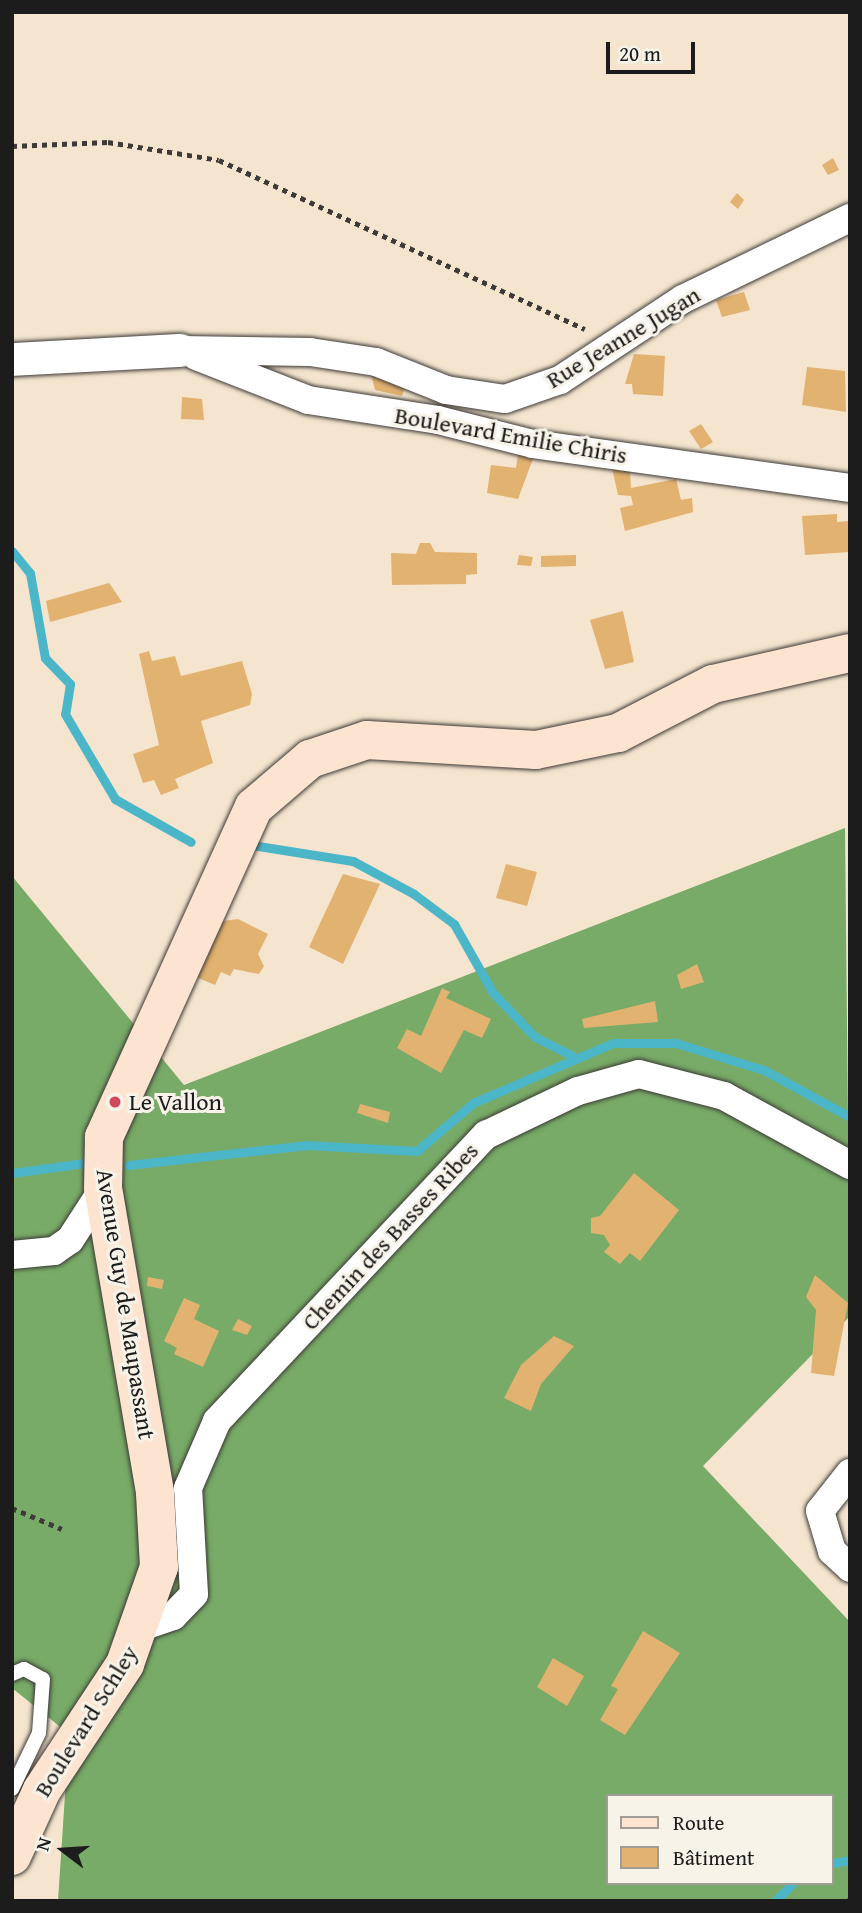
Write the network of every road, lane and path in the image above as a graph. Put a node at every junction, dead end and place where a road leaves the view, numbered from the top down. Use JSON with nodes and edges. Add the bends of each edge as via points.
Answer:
{"nodes":[{"id":1,"x":12,"y":146,"type":"edge"},
{"id":2,"x":850,"y":218,"type":"edge"},
{"id":3,"x":610,"y":344,"type":"junction"},
{"id":4,"x":180,"y":350,"type":"junction"},
{"id":5,"x":12,"y":359,"type":"edge"},
{"id":6,"x":850,"y":488,"type":"edge"},
{"id":7,"x":850,"y":653,"type":"edge"},
{"id":8,"x":850,"y":1166,"type":"edge"},
{"id":9,"x":103,"y":1189,"type":"junction"},
{"id":10,"x":12,"y":1255,"type":"edge"},
{"id":11,"x":850,"y":1473,"type":"edge"},
{"id":12,"x":12,"y":1508,"type":"edge"},
{"id":13,"x":62,"y":1529,"type":"dead end"},
{"id":14,"x":850,"y":1568,"type":"edge"},
{"id":15,"x":144,"y":1626,"type":"junction"},
{"id":16,"x":12,"y":1674,"type":"edge"},
{"id":17,"x":25,"y":1785,"type":"edge"},
{"id":18,"x":12,"y":1856,"type":"edge"}],
"edges":[{"from":1,"to":3,"type":"path","via":[[108,142],[219,160],[562,316]]},
{"from":2,"to":3,"type":"street","name":"Rue Jeanne Jugan","via":[[683,299]]},
{"from":3,"to":4,"type":"street","name":"Rue Jeanne Jugan","via":[[560,380],[505,399],[446,390],[376,362],[336,356]]},
{"from":4,"to":5,"type":"street","name":"Rue Jeanne Jugan"},
{"from":4,"to":6,"type":"street","name":"Boulevard Emilie Chiris","via":[[308,400],[438,420],[533,444]]},
{"from":7,"to":9,"type":"main road","name":"Avenue Guy de Maupassant","via":[[713,684],[618,733],[536,750],[367,740],[310,759],[254,807],[115,1102],[104,1137]]},
{"from":8,"to":15,"type":"street","name":"Chemin des Basses Ribes","via":[[724,1096],[639,1074],[578,1091],[486,1135],[217,1421],[188,1488],[194,1594],[173,1616]]},
{"from":9,"to":10,"type":"street","via":[[70,1240],[43,1254]]},
{"from":9,"to":15,"type":"main road","name":"Avenue Guy de Maupassant","via":[[155,1492],[159,1567]]},
{"from":11,"to":14,"type":"street","via":[[820,1511],[832,1551]]},
{"from":12,"to":13,"type":"path"},
{"from":15,"to":17,"type":"main road","name":"Boulevard Schley"},
{"from":16,"to":17,"type":"lane","via":[[24,1668],[43,1679],[40,1733]]},
{"from":17,"to":18,"type":"main road","name":"Boulevard Schley"}]}
